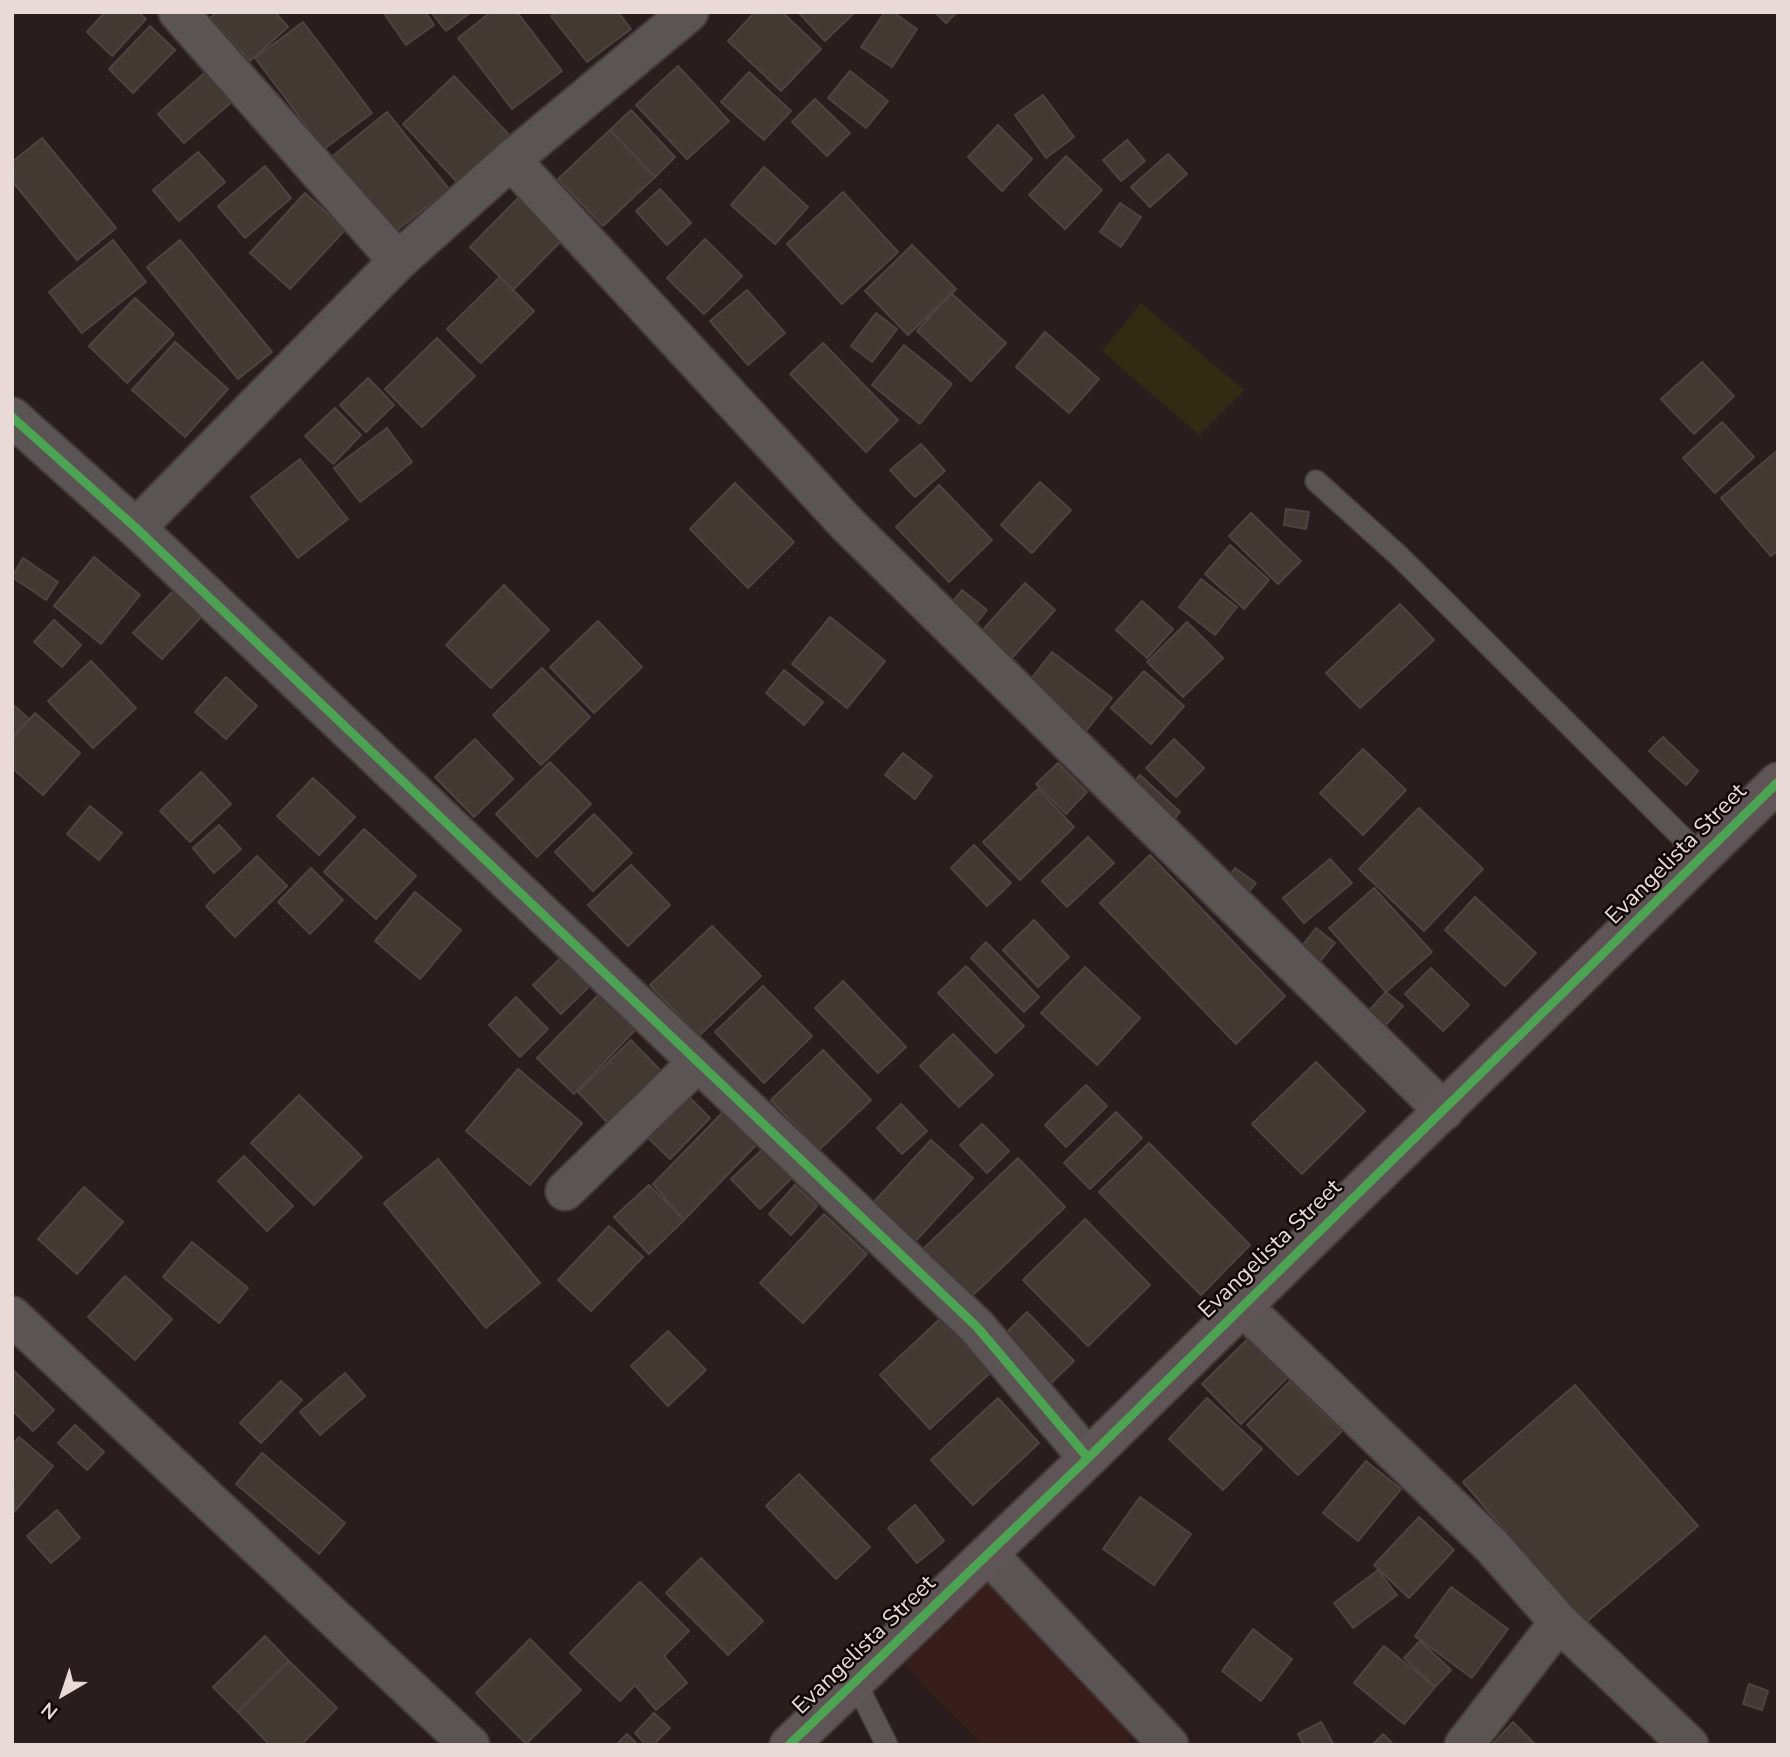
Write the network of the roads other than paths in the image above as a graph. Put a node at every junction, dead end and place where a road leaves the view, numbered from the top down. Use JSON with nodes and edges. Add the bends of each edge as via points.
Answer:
{"nodes":[{"id":1,"x":178,"y":12,"type":"edge"},
{"id":2,"x":689,"y":12,"type":"edge"},
{"id":3,"x":511,"y":160,"type":"junction"},
{"id":4,"x":398,"y":261,"type":"junction"},
{"id":5,"x":12,"y":417,"type":"edge"},
{"id":6,"x":1316,"y":481,"type":"dead end"},
{"id":7,"x":136,"y":528,"type":"junction"},
{"id":8,"x":1778,"y":782,"type":"edge"},
{"id":9,"x":1703,"y":858,"type":"junction"},
{"id":10,"x":698,"y":1062,"type":"junction"},
{"id":11,"x":1444,"y":1111,"type":"junction"},
{"id":12,"x":565,"y":1191,"type":"dead end"},
{"id":13,"x":1241,"y":1305,"type":"junction"},
{"id":14,"x":12,"y":1316,"type":"edge"},
{"id":15,"x":1088,"y":1458,"type":"junction"},
{"id":16,"x":988,"y":1554,"type":"junction"},
{"id":17,"x":1559,"y":1622,"type":"junction"},
{"id":18,"x":855,"y":1681,"type":"junction"},
{"id":19,"x":470,"y":1745,"type":"edge"},
{"id":20,"x":789,"y":1745,"type":"edge"},
{"id":21,"x":887,"y":1745,"type":"edge"},
{"id":22,"x":1169,"y":1745,"type":"edge"},
{"id":23,"x":1464,"y":1745,"type":"edge"},
{"id":24,"x":1689,"y":1745,"type":"edge"}],
"edges":[{"from":1,"to":4,"type":"street"},
{"from":2,"to":3,"type":"street"},
{"from":3,"to":4,"type":"street"},
{"from":3,"to":11,"type":"street","via":[[848,525]]},
{"from":4,"to":7,"type":"street"},
{"from":5,"to":7,"type":"street"},
{"from":6,"to":9,"type":"lane","via":[[1399,556]]},
{"from":7,"to":10,"type":"street"},
{"from":8,"to":9,"type":"street","name":"Evangelista Street"},
{"from":9,"to":11,"type":"street","name":"Evangelista Street"},
{"from":10,"to":12,"type":"street"},
{"from":10,"to":15,"type":"street","via":[[977,1327]]},
{"from":11,"to":13,"type":"street","name":"Evangelista Street"},
{"from":13,"to":15,"type":"street","name":"Evangelista Street"},
{"from":13,"to":17,"type":"street","via":[[1492,1546]]},
{"from":14,"to":19,"type":"street"},
{"from":15,"to":16,"type":"street","name":"Evangelista Street"},
{"from":16,"to":18,"type":"street","name":"Evangelista Street"},
{"from":16,"to":22,"type":"street"},
{"from":17,"to":23,"type":"street"},
{"from":17,"to":24,"type":"street"},
{"from":18,"to":20,"type":"street","name":"Evangelista Street"},
{"from":18,"to":21,"type":"lane"}]}
